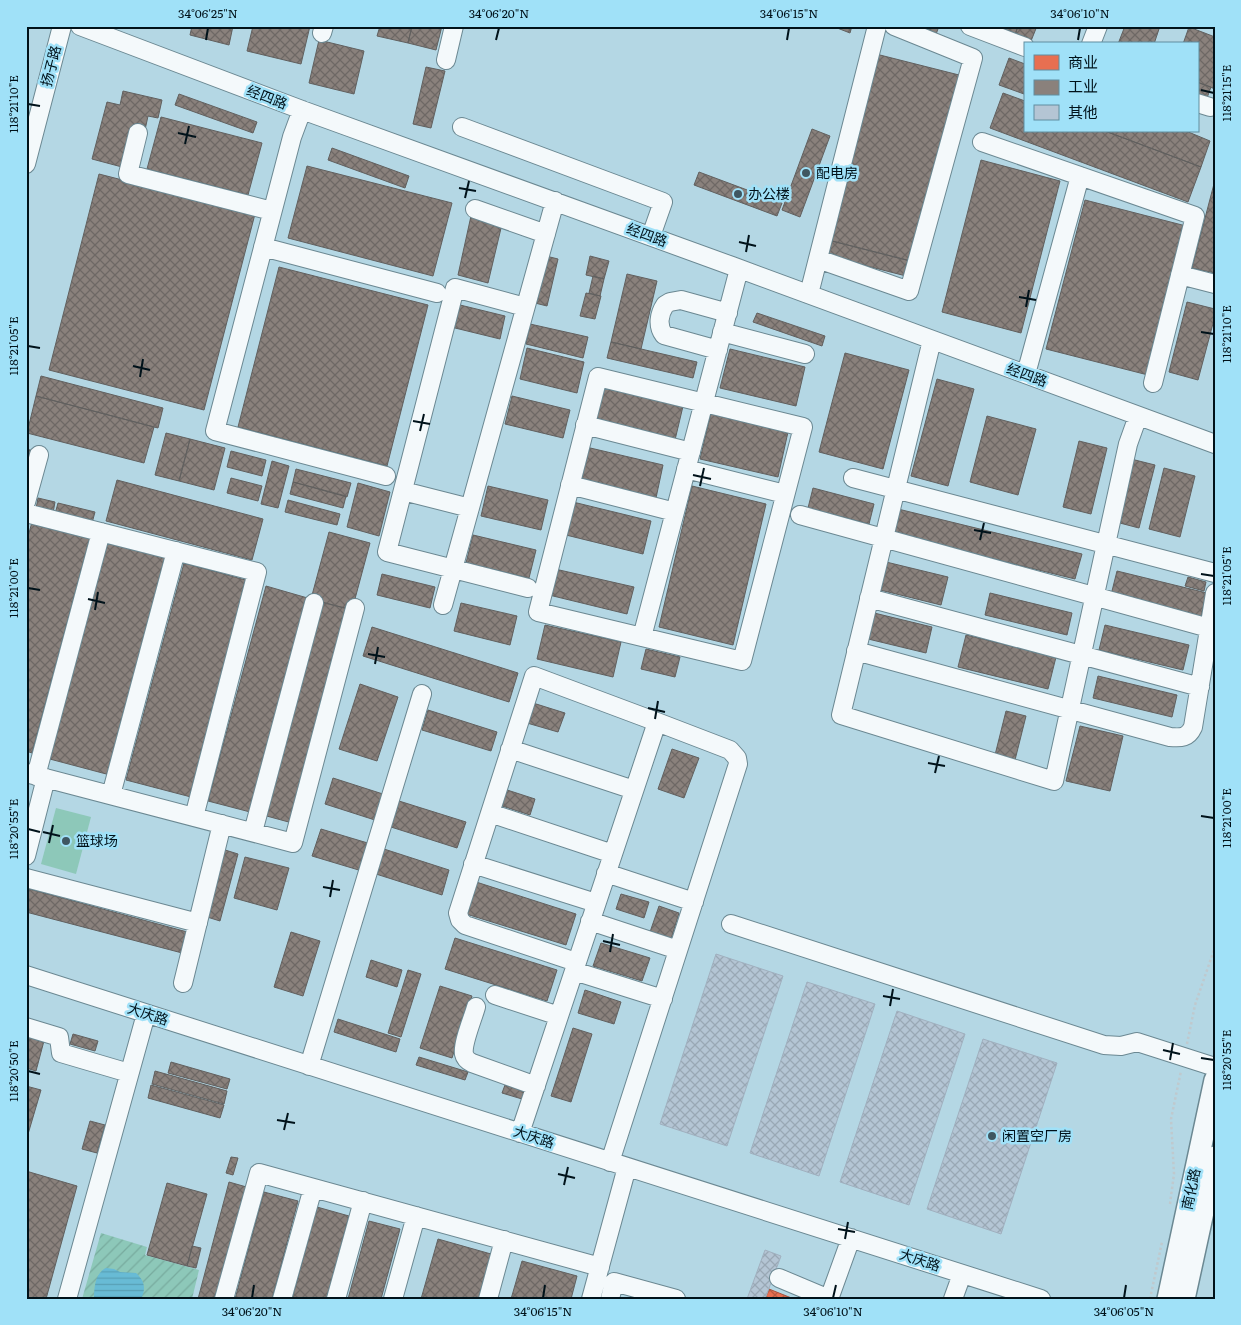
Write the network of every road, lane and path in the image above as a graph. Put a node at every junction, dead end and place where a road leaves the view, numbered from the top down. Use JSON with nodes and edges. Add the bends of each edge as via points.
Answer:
{"nodes":[{"id":1,"x":62,"y":26,"type":"edge"},
{"id":2,"x":80,"y":26,"type":"edge"},
{"id":3,"x":454,"y":26,"type":"edge"},
{"id":4,"x":877,"y":26,"type":"edge"},
{"id":5,"x":894,"y":26,"type":"edge"},
{"id":6,"x":970,"y":26,"type":"edge"},
{"id":7,"x":1098,"y":26,"type":"edge"},
{"id":8,"x":1092,"y":42,"type":"edge"},
{"id":9,"x":1024,"y":47,"type":"edge"},
{"id":10,"x":446,"y":60,"type":"dead end"},
{"id":11,"x":302,"y":110,"type":"junction"},
{"id":12,"x":462,"y":126,"type":"dead end"},
{"id":13,"x":138,"y":134,"type":"dead end"},
{"id":14,"x":982,"y":142,"type":"dead end"},
{"id":15,"x":26,"y":164,"type":"edge"},
{"id":16,"x":1080,"y":176,"type":"junction"},
{"id":17,"x":555,"y":201,"type":"junction"},
{"id":18,"x":475,"y":210,"type":"dead end"},
{"id":19,"x":272,"y":211,"type":"junction"},
{"id":20,"x":546,"y":234,"type":"junction"},
{"id":21,"x":651,"y":236,"type":"junction"},
{"id":22,"x":263,"y":247,"type":"junction"},
{"id":23,"x":818,"y":259,"type":"junction"},
{"id":24,"x":739,"y":268,"type":"junction"},
{"id":25,"x":1180,"y":275,"type":"junction"},
{"id":26,"x":1215,"y":284,"type":"edge"},
{"id":27,"x":437,"y":293,"type":"dead end"},
{"id":28,"x":809,"y":294,"type":"junction"},
{"id":29,"x":526,"y":307,"type":"junction"},
{"id":30,"x":728,"y":313,"type":"junction"},
{"id":31,"x":722,"y":332,"type":"junction"},
{"id":32,"x":932,"y":340,"type":"junction"},
{"id":33,"x":718,"y":350,"type":"junction"},
{"id":34,"x":805,"y":354,"type":"dead end"},
{"id":35,"x":1026,"y":374,"type":"junction"},
{"id":36,"x":1153,"y":383,"type":"dead end"},
{"id":37,"x":704,"y":403,"type":"junction"},
{"id":38,"x":1138,"y":416,"type":"junction"},
{"id":39,"x":585,"y":425,"type":"junction"},
{"id":40,"x":1215,"y":444,"type":"edge"},
{"id":41,"x":39,"y":455,"type":"dead end"},
{"id":42,"x":689,"y":461,"type":"junction"},
{"id":43,"x":386,"y":476,"type":"dead end"},
{"id":44,"x":853,"y":478,"type":"dead end"},
{"id":45,"x":570,"y":485,"type":"junction"},
{"id":46,"x":896,"y":489,"type":"junction"},
{"id":47,"x":403,"y":491,"type":"junction"},
{"id":48,"x":786,"y":494,"type":"junction"},
{"id":49,"x":26,"y":502,"type":"edge"},
{"id":50,"x":470,"y":508,"type":"junction"},
{"id":51,"x":675,"y":512,"type":"junction"},
{"id":52,"x":26,"y":513,"type":"edge"},
{"id":53,"x":800,"y":515,"type":"dead end"},
{"id":54,"x":101,"y":532,"type":"junction"},
{"id":55,"x":884,"y":538,"type":"junction"},
{"id":56,"x":1106,"y":544,"type":"junction"},
{"id":57,"x":176,"y":551,"type":"junction"},
{"id":58,"x":453,"y":568,"type":"junction"},
{"id":59,"x":1215,"y":573,"type":"edge"},
{"id":60,"x":528,"y":588,"type":"dead end"},
{"id":61,"x":1215,"y":593,"type":"edge"},
{"id":62,"x":1094,"y":596,"type":"junction"},
{"id":63,"x":869,"y":598,"type":"junction"},
{"id":64,"x":314,"y":604,"type":"dead end"},
{"id":65,"x":443,"y":605,"type":"dead end"},
{"id":66,"x":355,"y":608,"type":"dead end"},
{"id":67,"x":1209,"y":628,"type":"junction"},
{"id":68,"x":642,"y":637,"type":"junction"},
{"id":69,"x":856,"y":650,"type":"junction"},
{"id":70,"x":1082,"y":655,"type":"junction"},
{"id":71,"x":1200,"y":687,"type":"junction"},
{"id":72,"x":422,"y":694,"type":"dead end"},
{"id":73,"x":1069,"y":710,"type":"junction"},
{"id":74,"x":657,"y":722,"type":"junction"},
{"id":75,"x":510,"y":748,"type":"junction"},
{"id":76,"x":36,"y":776,"type":"edge"},
{"id":77,"x":634,"y":790,"type":"junction"},
{"id":78,"x":112,"y":795,"type":"junction"},
{"id":79,"x":490,"y":813,"type":"junction"},
{"id":80,"x":194,"y":817,"type":"junction"},
{"id":81,"x":222,"y":824,"type":"junction"},
{"id":82,"x":253,"y":832,"type":"junction"},
{"id":83,"x":613,"y":854,"type":"junction"},
{"id":84,"x":26,"y":856,"type":"edge"},
{"id":85,"x":473,"y":864,"type":"junction"},
{"id":86,"x":606,"y":873,"type":"junction"},
{"id":87,"x":26,"y":878,"type":"edge"},
{"id":88,"x":694,"y":902,"type":"junction"},
{"id":89,"x":596,"y":903,"type":"junction"},
{"id":90,"x":590,"y":921,"type":"junction"},
{"id":91,"x":198,"y":923,"type":"junction"},
{"id":92,"x":731,"y":924,"type":"dead end"},
{"id":93,"x":1215,"y":947,"type":"edge"},
{"id":94,"x":678,"y":950,"type":"junction"},
{"id":95,"x":575,"y":966,"type":"junction"},
{"id":96,"x":26,"y":976,"type":"edge"},
{"id":97,"x":183,"y":984,"type":"dead end"},
{"id":98,"x":495,"y":995,"type":"dead end"},
{"id":99,"x":663,"y":999,"type":"junction"},
{"id":100,"x":476,"y":1007,"type":"dead end"},
{"id":101,"x":146,"y":1014,"type":"junction"},
{"id":102,"x":559,"y":1016,"type":"junction"},
{"id":103,"x":26,"y":1027,"type":"edge"},
{"id":104,"x":1184,"y":1058,"type":"junction"},
{"id":105,"x":309,"y":1066,"type":"junction"},
{"id":106,"x":1215,"y":1068,"type":"edge"},
{"id":107,"x":129,"y":1073,"type":"junction"},
{"id":108,"x":1215,"y":1080,"type":"edge"},
{"id":109,"x":536,"y":1086,"type":"junction"},
{"id":110,"x":520,"y":1133,"type":"junction"},
{"id":111,"x":1215,"y":1157,"type":"edge"},
{"id":112,"x":618,"y":1164,"type":"junction"},
{"id":113,"x":313,"y":1188,"type":"junction"},
{"id":114,"x":363,"y":1201,"type":"junction"},
{"id":115,"x":1170,"y":1208,"type":"dead end"},
{"id":116,"x":416,"y":1216,"type":"junction"},
{"id":117,"x":1163,"y":1237,"type":"dead end"},
{"id":118,"x":851,"y":1238,"type":"junction"},
{"id":119,"x":504,"y":1240,"type":"junction"},
{"id":120,"x":600,"y":1267,"type":"junction"},
{"id":121,"x":962,"y":1274,"type":"junction"},
{"id":122,"x":779,"y":1278,"type":"dead end"},
{"id":123,"x":67,"y":1299,"type":"edge"},
{"id":124,"x":224,"y":1299,"type":"edge"},
{"id":125,"x":282,"y":1299,"type":"edge"},
{"id":126,"x":336,"y":1299,"type":"edge"},
{"id":127,"x":393,"y":1299,"type":"edge"},
{"id":128,"x":488,"y":1299,"type":"edge"},
{"id":129,"x":591,"y":1299,"type":"edge"},
{"id":130,"x":610,"y":1299,"type":"edge"},
{"id":131,"x":676,"y":1299,"type":"edge"},
{"id":132,"x":953,"y":1299,"type":"edge"},
{"id":133,"x":1041,"y":1299,"type":"edge"},
{"id":134,"x":1150,"y":1299,"type":"edge"},
{"id":135,"x":1168,"y":1299,"type":"edge"},
{"id":136,"x":1184,"y":1299,"type":"edge"}],
"edges":[{"from":1,"to":15,"type":"street","name":"扬子路"},
{"from":2,"to":11,"type":"street","name":"经四路"},
{"from":3,"to":10,"type":"street"},
{"from":4,"to":23,"type":"street"},
{"from":5,"to":23,"type":"street","via":[[973,58],[909,291]]},
{"from":6,"to":9,"type":"street"},
{"from":7,"to":8,"type":"street"},
{"from":11,"to":17,"type":"street","name":"经四路"},
{"from":11,"to":19,"type":"street"},
{"from":12,"to":21,"type":"street","via":[[663,202]]},
{"from":13,"to":19,"type":"street","via":[[128,174]]},
{"from":14,"to":16,"type":"street"},
{"from":16,"to":25,"type":"street","via":[[1195,216]]},
{"from":16,"to":35,"type":"street"},
{"from":17,"to":20,"type":"street"},
{"from":17,"to":21,"type":"street","name":"经四路"},
{"from":18,"to":20,"type":"street"},
{"from":19,"to":22,"type":"street"},
{"from":20,"to":29,"type":"street"},
{"from":21,"to":24,"type":"street","name":"经四路"},
{"from":22,"to":27,"type":"street"},
{"from":22,"to":43,"type":"street","via":[[216,430]]},
{"from":23,"to":28,"type":"street"},
{"from":24,"to":28,"type":"street","name":"经四路"},
{"from":24,"to":30,"type":"street"},
{"from":25,"to":26,"type":"street"},
{"from":25,"to":36,"type":"street"},
{"from":28,"to":32,"type":"street","name":"经四路"},
{"from":29,"to":47,"type":"street","via":[[455,288]]},
{"from":29,"to":50,"type":"street"},
{"from":30,"to":31,"type":"street"},
{"from":30,"to":33,"type":"street","via":[[676,300],[665,304],[660,318],[664,335]]},
{"from":31,"to":33,"type":"street"},
{"from":31,"to":34,"type":"street"},
{"from":32,"to":35,"type":"street","name":"经四路"},
{"from":32,"to":46,"type":"street"},
{"from":33,"to":37,"type":"street"},
{"from":35,"to":38,"type":"street","name":"经四路"},
{"from":37,"to":39,"type":"street","via":[[598,377]]},
{"from":37,"to":42,"type":"street"},
{"from":37,"to":48,"type":"street","via":[[803,427]]},
{"from":38,"to":40,"type":"street","name":"经四路"},
{"from":38,"to":56,"type":"street","via":[[1128,444]]},
{"from":39,"to":42,"type":"street"},
{"from":39,"to":45,"type":"street"},
{"from":41,"to":49,"type":"street"},
{"from":42,"to":48,"type":"street"},
{"from":42,"to":51,"type":"street"},
{"from":44,"to":46,"type":"street"},
{"from":45,"to":51,"type":"street"},
{"from":45,"to":68,"type":"street","via":[[538,612]]},
{"from":46,"to":55,"type":"street"},
{"from":46,"to":56,"type":"street"},
{"from":47,"to":50,"type":"street"},
{"from":47,"to":58,"type":"street","via":[[387,552]]},
{"from":48,"to":68,"type":"street","via":[[742,661]]},
{"from":50,"to":58,"type":"street"},
{"from":51,"to":68,"type":"street"},
{"from":52,"to":54,"type":"street"},
{"from":53,"to":55,"type":"street"},
{"from":54,"to":57,"type":"street"},
{"from":54,"to":76,"type":"street"},
{"from":55,"to":62,"type":"street"},
{"from":55,"to":63,"type":"street"},
{"from":56,"to":59,"type":"street"},
{"from":56,"to":62,"type":"street"},
{"from":57,"to":78,"type":"street"},
{"from":57,"to":80,"type":"street","via":[[257,572]]},
{"from":58,"to":60,"type":"street"},
{"from":58,"to":65,"type":"street"},
{"from":61,"to":67,"type":"street"},
{"from":62,"to":67,"type":"street"},
{"from":62,"to":70,"type":"street"},
{"from":63,"to":69,"type":"street"},
{"from":63,"to":70,"type":"street"},
{"from":64,"to":82,"type":"street"},
{"from":66,"to":82,"type":"street","via":[[293,843]]},
{"from":67,"to":71,"type":"street"},
{"from":69,"to":73,"type":"street"},
{"from":69,"to":73,"type":"street","via":[[841,715],[1054,781]]},
{"from":70,"to":71,"type":"street"},
{"from":70,"to":73,"type":"street"},
{"from":71,"to":73,"type":"street","via":[[1193,727],[1185,737],[1170,737]]},
{"from":72,"to":105,"type":"street"},
{"from":74,"to":75,"type":"street","via":[[534,676]]},
{"from":74,"to":77,"type":"street"},
{"from":74,"to":88,"type":"street","via":[[730,750],[737,758],[738,764]]},
{"from":75,"to":77,"type":"street"},
{"from":75,"to":79,"type":"street"},
{"from":76,"to":78,"type":"street"},
{"from":76,"to":84,"type":"street"},
{"from":77,"to":83,"type":"street"},
{"from":78,"to":80,"type":"street"},
{"from":79,"to":83,"type":"street"},
{"from":79,"to":85,"type":"street"},
{"from":80,"to":81,"type":"street"},
{"from":81,"to":82,"type":"street"},
{"from":81,"to":91,"type":"street"},
{"from":83,"to":86,"type":"street"},
{"from":85,"to":89,"type":"street"},
{"from":85,"to":95,"type":"street","via":[[458,913],[460,920],[465,925]]},
{"from":86,"to":88,"type":"street"},
{"from":86,"to":89,"type":"street"},
{"from":87,"to":91,"type":"street"},
{"from":88,"to":94,"type":"street"},
{"from":89,"to":90,"type":"street"},
{"from":90,"to":94,"type":"street"},
{"from":90,"to":95,"type":"street"},
{"from":91,"to":97,"type":"street"},
{"from":92,"to":104,"type":"street","via":[[1104,1045],[1137,1042]]},
{"from":93,"to":104,"type":"path","via":[[1195,1005]]},
{"from":94,"to":99,"type":"street"},
{"from":95,"to":99,"type":"street"},
{"from":95,"to":102,"type":"street"},
{"from":96,"to":101,"type":"street","name":"大庆路"},
{"from":98,"to":102,"type":"street"},
{"from":99,"to":112,"type":"street"},
{"from":100,"to":109,"type":"street","via":[[463,1053],[466,1059]]},
{"from":101,"to":105,"type":"street","name":"大庆路"},
{"from":101,"to":107,"type":"street"},
{"from":102,"to":109,"type":"street"},
{"from":103,"to":107,"type":"street","via":[[59,1037],[61,1053]]},
{"from":104,"to":106,"type":"street"},
{"from":104,"to":115,"type":"path","via":[[1171,1119],[1174,1174]]},
{"from":105,"to":110,"type":"street","name":"大庆路"},
{"from":107,"to":123,"type":"street"},
{"from":108,"to":135,"type":"main road","name":"南化路"},
{"from":109,"to":110,"type":"street"},
{"from":110,"to":112,"type":"street","name":"大庆路"},
{"from":111,"to":136,"type":"main road","name":"南化路"},
{"from":112,"to":118,"type":"street","name":"大庆路"},
{"from":112,"to":120,"type":"street"},
{"from":113,"to":114,"type":"street"},
{"from":113,"to":124,"type":"street","via":[[259,1173]]},
{"from":113,"to":125,"type":"street"},
{"from":114,"to":116,"type":"street"},
{"from":114,"to":126,"type":"street"},
{"from":116,"to":119,"type":"street"},
{"from":116,"to":127,"type":"street"},
{"from":117,"to":134,"type":"path"},
{"from":118,"to":121,"type":"street","name":"大庆路"},
{"from":118,"to":122,"type":"street","via":[[829,1299]]},
{"from":119,"to":120,"type":"street"},
{"from":119,"to":128,"type":"street"},
{"from":120,"to":129,"type":"street"},
{"from":121,"to":132,"type":"street"},
{"from":121,"to":133,"type":"street","name":"大庆路"},
{"from":130,"to":131,"type":"street","via":[[614,1282]]}]}
